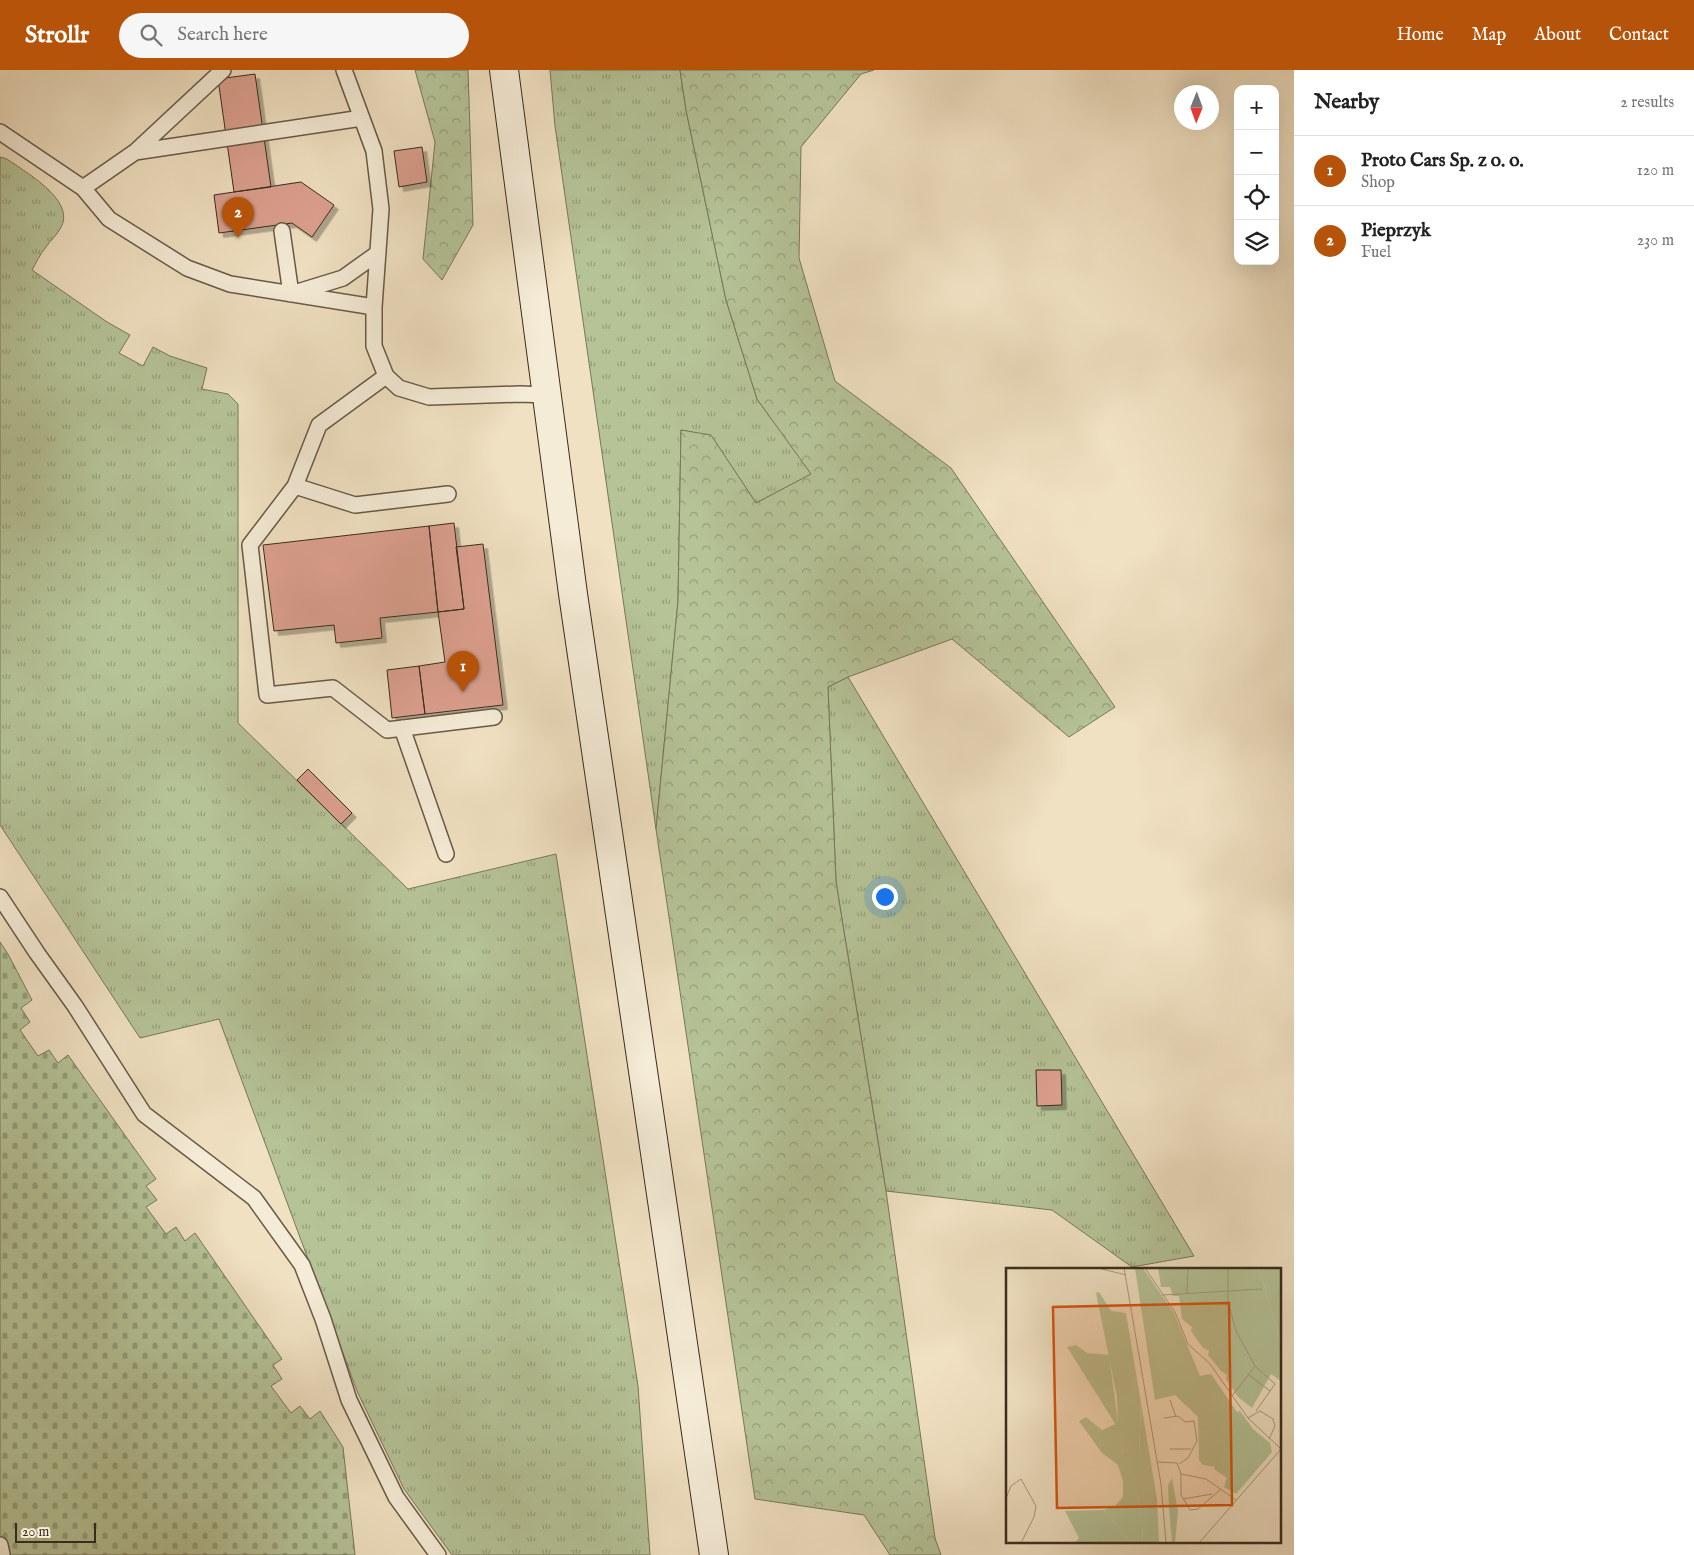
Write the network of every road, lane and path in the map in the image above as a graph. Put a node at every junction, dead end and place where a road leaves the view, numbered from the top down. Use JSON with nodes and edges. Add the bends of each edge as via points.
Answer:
{"nodes":[{"id":1,"x":224,"y":70,"type":"edge"},
{"id":2,"x":344,"y":70,"type":"edge"},
{"id":3,"x":504,"y":70,"type":"edge"},
{"id":4,"x":362,"y":118,"type":"junction"},
{"id":5,"x":0,"y":132,"type":"edge"},
{"id":6,"x":135,"y":152,"type":"junction"},
{"id":7,"x":83,"y":188,"type":"junction"},
{"id":8,"x":282,"y":231,"type":"dead end"},
{"id":9,"x":378,"y":253,"type":"junction"},
{"id":10,"x":291,"y":294,"type":"junction"},
{"id":11,"x":374,"y":306,"type":"junction"},
{"id":12,"x":386,"y":376,"type":"junction"},
{"id":13,"x":547,"y":395,"type":"junction"},
{"id":14,"x":295,"y":486,"type":"junction"},
{"id":15,"x":448,"y":494,"type":"dead end"},
{"id":16,"x":494,"y":718,"type":"dead end"},
{"id":17,"x":402,"y":728,"type":"junction"},
{"id":18,"x":446,"y":854,"type":"dead end"},
{"id":19,"x":0,"y":897,"type":"edge"},
{"id":20,"x":0,"y":1545,"type":"edge"},
{"id":21,"x":2,"y":1555,"type":"edge"},
{"id":22,"x":438,"y":1555,"type":"edge"},
{"id":23,"x":714,"y":1555,"type":"edge"}],
"edges":[{"from":1,"to":6,"type":"lane"},
{"from":2,"to":4,"type":"lane"},
{"from":3,"to":13,"type":"main road"},
{"from":4,"to":6,"type":"lane"},
{"from":4,"to":9,"type":"lane","via":[[374,151],[380,200]]},
{"from":5,"to":7,"type":"lane"},
{"from":6,"to":7,"type":"lane"},
{"from":7,"to":10,"type":"lane","via":[[109,219],[187,268],[230,284]]},
{"from":8,"to":10,"type":"lane"},
{"from":9,"to":10,"type":"lane","via":[[343,278]]},
{"from":9,"to":11,"type":"lane"},
{"from":10,"to":11,"type":"lane"},
{"from":11,"to":12,"type":"lane","via":[[374,346]]},
{"from":12,"to":13,"type":"lane","via":[[399,388],[428,397]]},
{"from":12,"to":14,"type":"lane","via":[[319,425]]},
{"from":13,"to":23,"type":"main road"},
{"from":14,"to":15,"type":"lane","via":[[355,505]]},
{"from":14,"to":17,"type":"lane","via":[[250,545],[268,696],[334,688],[387,730]]},
{"from":16,"to":17,"type":"lane"},
{"from":17,"to":18,"type":"lane"},
{"from":19,"to":22,"type":"lane","via":[[144,1114],[254,1198],[302,1265],[349,1400],[396,1497]]},
{"from":20,"to":21,"type":"lane"}]}
